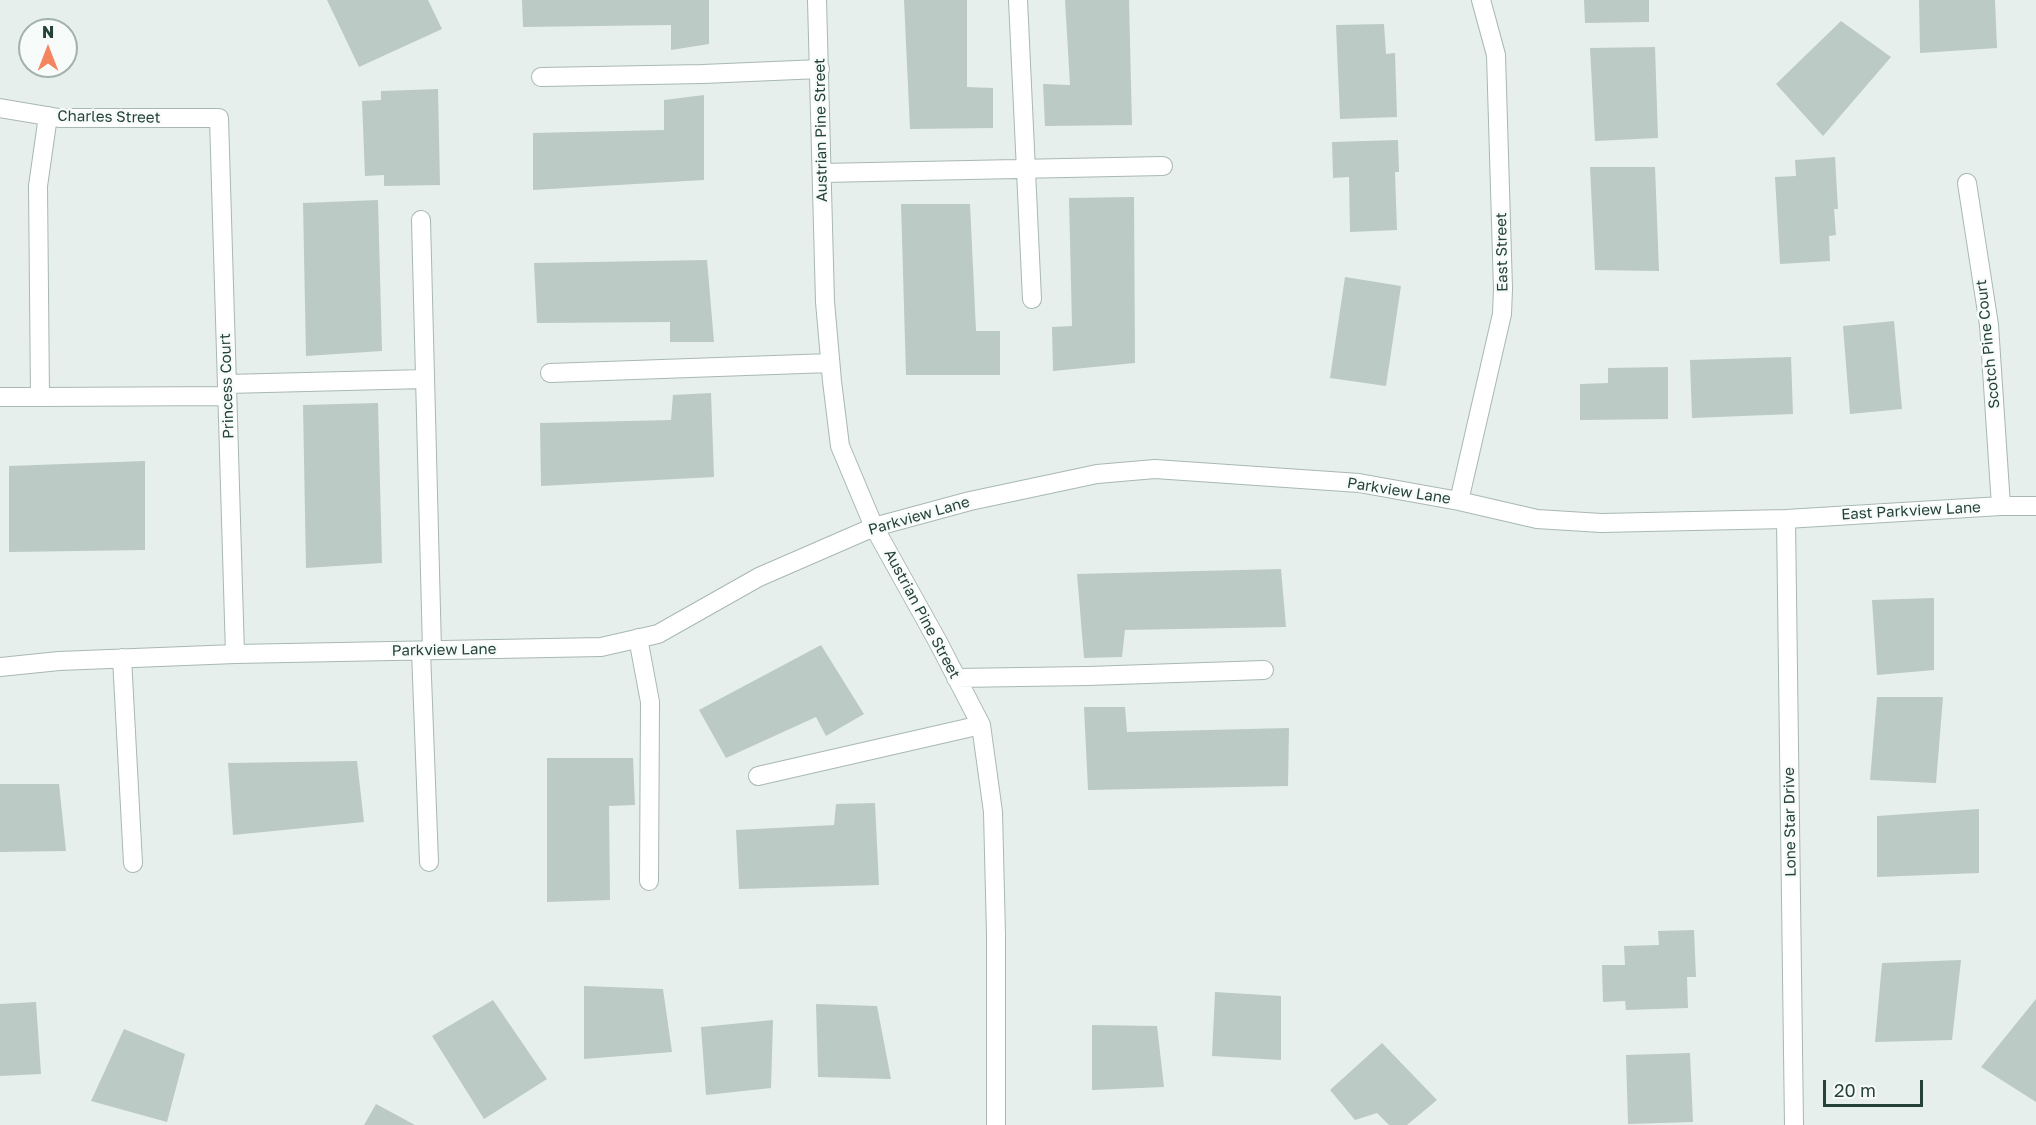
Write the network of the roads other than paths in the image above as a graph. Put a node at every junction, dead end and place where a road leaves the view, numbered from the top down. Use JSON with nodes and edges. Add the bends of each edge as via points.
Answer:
{"nodes":[{"id":1,"x":817,"y":0,"type":"edge"},
{"id":2,"x":1018,"y":0,"type":"edge"},
{"id":3,"x":1481,"y":0,"type":"edge"},
{"id":4,"x":820,"y":69,"type":"junction"},
{"id":5,"x":541,"y":77,"type":"dead end"},
{"id":6,"x":0,"y":108,"type":"edge"},
{"id":7,"x":48,"y":116,"type":"junction"},
{"id":8,"x":219,"y":118,"type":"joint"},
{"id":9,"x":1163,"y":166,"type":"dead end"},
{"id":10,"x":1028,"y":169,"type":"junction"},
{"id":11,"x":822,"y":173,"type":"junction"},
{"id":12,"x":1967,"y":183,"type":"dead end"},
{"id":13,"x":421,"y":220,"type":"dead end"},
{"id":14,"x":1032,"y":299,"type":"dead end"},
{"id":15,"x":830,"y":363,"type":"junction"},
{"id":16,"x":550,"y":373,"type":"dead end"},
{"id":17,"x":425,"y":379,"type":"junction"},
{"id":18,"x":227,"y":390,"type":"junction"},
{"id":19,"x":0,"y":397,"type":"edge"},
{"id":20,"x":40,"y":397,"type":"junction"},
{"id":21,"x":1460,"y":501,"type":"junction"},
{"id":22,"x":2001,"y":506,"type":"junction"},
{"id":23,"x":2036,"y":506,"type":"edge"},
{"id":24,"x":1786,"y":519,"type":"junction"},
{"id":25,"x":874,"y":527,"type":"junction"},
{"id":26,"x":639,"y":638,"type":"junction"},
{"id":27,"x":426,"y":650,"type":"junction"},
{"id":28,"x":235,"y":654,"type":"junction"},
{"id":29,"x":122,"y":658,"type":"junction"},
{"id":30,"x":0,"y":667,"type":"edge"},
{"id":31,"x":1264,"y":670,"type":"dead end"},
{"id":32,"x":956,"y":678,"type":"junction"},
{"id":33,"x":981,"y":725,"type":"junction"},
{"id":34,"x":758,"y":776,"type":"dead end"},
{"id":35,"x":429,"y":862,"type":"dead end"},
{"id":36,"x":133,"y":863,"type":"dead end"},
{"id":37,"x":649,"y":881,"type":"dead end"},
{"id":38,"x":996,"y":1125,"type":"edge"},
{"id":39,"x":1794,"y":1125,"type":"edge"}],
"edges":[{"from":1,"to":4,"type":"street","name":"Austrian Pine Street"},
{"from":2,"to":10,"type":"street"},
{"from":3,"to":21,"type":"street","name":"East Street","via":[[1496,55],[1502,314]]},
{"from":4,"to":5,"type":"street"},
{"from":4,"to":11,"type":"street","name":"Austrian Pine Street"},
{"from":6,"to":7,"type":"street","name":"Charles Street"},
{"from":7,"to":8,"type":"street","name":"Charles Street"},
{"from":7,"to":20,"type":"street","via":[[38,186]]},
{"from":8,"to":18,"type":"street","name":"Princess Court"},
{"from":9,"to":10,"type":"street"},
{"from":10,"to":11,"type":"street"},
{"from":10,"to":14,"type":"street"},
{"from":11,"to":15,"type":"street","name":"Austrian Pine Street"},
{"from":12,"to":22,"type":"street","name":"Scotch Pine Court","via":[[1989,325]]},
{"from":13,"to":17,"type":"street"},
{"from":15,"to":16,"type":"street"},
{"from":15,"to":25,"type":"street","name":"Austrian Pine Street","via":[[840,446]]},
{"from":17,"to":18,"type":"street"},
{"from":17,"to":27,"type":"street"},
{"from":18,"to":20,"type":"street"},
{"from":18,"to":28,"type":"street","name":"Princess Court"},
{"from":19,"to":20,"type":"street"},
{"from":21,"to":24,"type":"street","name":"Parkview Lane","via":[[1538,519],[1601,523]]},
{"from":21,"to":25,"type":"street","name":"Parkview Lane","via":[[1359,483],[1155,469],[1097,474],[970,501]]},
{"from":22,"to":23,"type":"street","name":"East Parkview Lane"},
{"from":22,"to":24,"type":"street","name":"East Parkview Lane"},
{"from":24,"to":39,"type":"street","name":"Lone Star Drive"},
{"from":25,"to":26,"type":"street","name":"Parkview Lane","via":[[759,577],[658,634]]},
{"from":25,"to":32,"type":"street","name":"Austrian Pine Street"},
{"from":26,"to":27,"type":"street","name":"Parkview Lane","via":[[601,647]]},
{"from":26,"to":37,"type":"street","via":[[650,702]]},
{"from":27,"to":28,"type":"street","name":"Parkview Lane"},
{"from":27,"to":35,"type":"street"},
{"from":28,"to":29,"type":"street","name":"Parkview Lane"},
{"from":29,"to":30,"type":"street","name":"Parkview Lane"},
{"from":29,"to":36,"type":"street"},
{"from":31,"to":32,"type":"street"},
{"from":32,"to":33,"type":"street","name":"Austrian Pine Street"},
{"from":33,"to":34,"type":"street"},
{"from":33,"to":38,"type":"street","name":"Austrian Pine Street","via":[[993,812]]}]}
